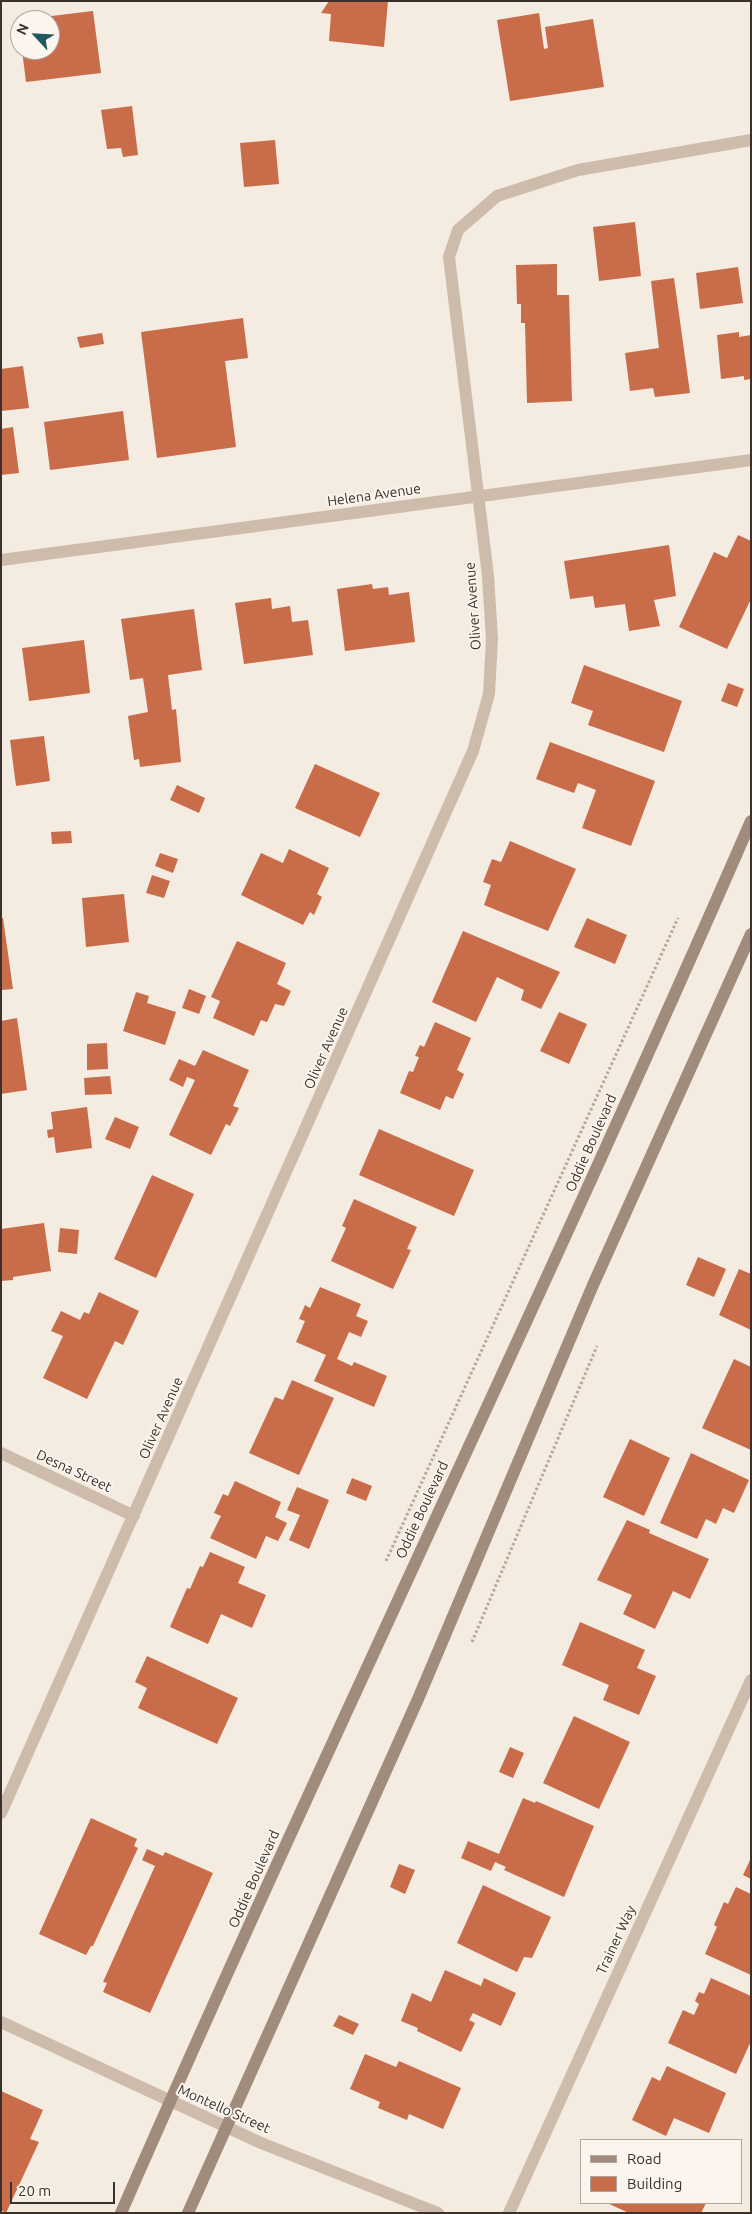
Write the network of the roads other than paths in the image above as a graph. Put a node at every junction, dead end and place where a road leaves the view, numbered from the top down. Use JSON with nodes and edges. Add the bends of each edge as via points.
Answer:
{"nodes":[{"id":1,"x":751,"y":140,"type":"edge"},
{"id":2,"x":751,"y":460,"type":"edge"},
{"id":3,"x":478,"y":496,"type":"junction"},
{"id":4,"x":1,"y":560,"type":"edge"},
{"id":5,"x":751,"y":821,"type":"edge"},
{"id":6,"x":751,"y":934,"type":"edge"},
{"id":7,"x":1,"y":1453,"type":"edge"},
{"id":8,"x":134,"y":1516,"type":"junction"},
{"id":9,"x":751,"y":1680,"type":"edge"},
{"id":10,"x":1,"y":1813,"type":"edge"},
{"id":11,"x":1,"y":2022,"type":"edge"},
{"id":12,"x":171,"y":2102,"type":"junction"},
{"id":13,"x":226,"y":2127,"type":"junction"},
{"id":14,"x":121,"y":2213,"type":"edge"},
{"id":15,"x":188,"y":2213,"type":"edge"},
{"id":16,"x":438,"y":2213,"type":"edge"},
{"id":17,"x":509,"y":2213,"type":"edge"}],
"edges":[{"from":1,"to":3,"type":"street","name":"Oliver Avenue","via":[[578,170],[497,196],[458,230],[449,257]]},
{"from":2,"to":3,"type":"street","name":"Helena Avenue"},
{"from":3,"to":4,"type":"street","name":"Helena Avenue"},
{"from":3,"to":8,"type":"street","name":"Oliver Avenue","via":[[492,639],[489,694],[474,751]]},
{"from":5,"to":12,"type":"main road","name":"Oddie Boulevard","via":[[565,1239],[404,1583]]},
{"from":6,"to":13,"type":"main road","via":[[593,1284],[418,1699]]},
{"from":7,"to":8,"type":"street","name":"Desna Street"},
{"from":8,"to":10,"type":"street","name":"Oliver Avenue"},
{"from":9,"to":17,"type":"street","name":"Trainer Way"},
{"from":11,"to":12,"type":"street","name":"Montello Street"},
{"from":12,"to":13,"type":"street","name":"Montello Street"},
{"from":12,"to":14,"type":"main road","name":"Oddie Boulevard"},
{"from":13,"to":15,"type":"main road"},
{"from":13,"to":16,"type":"street","name":"Montello Street"}]}
